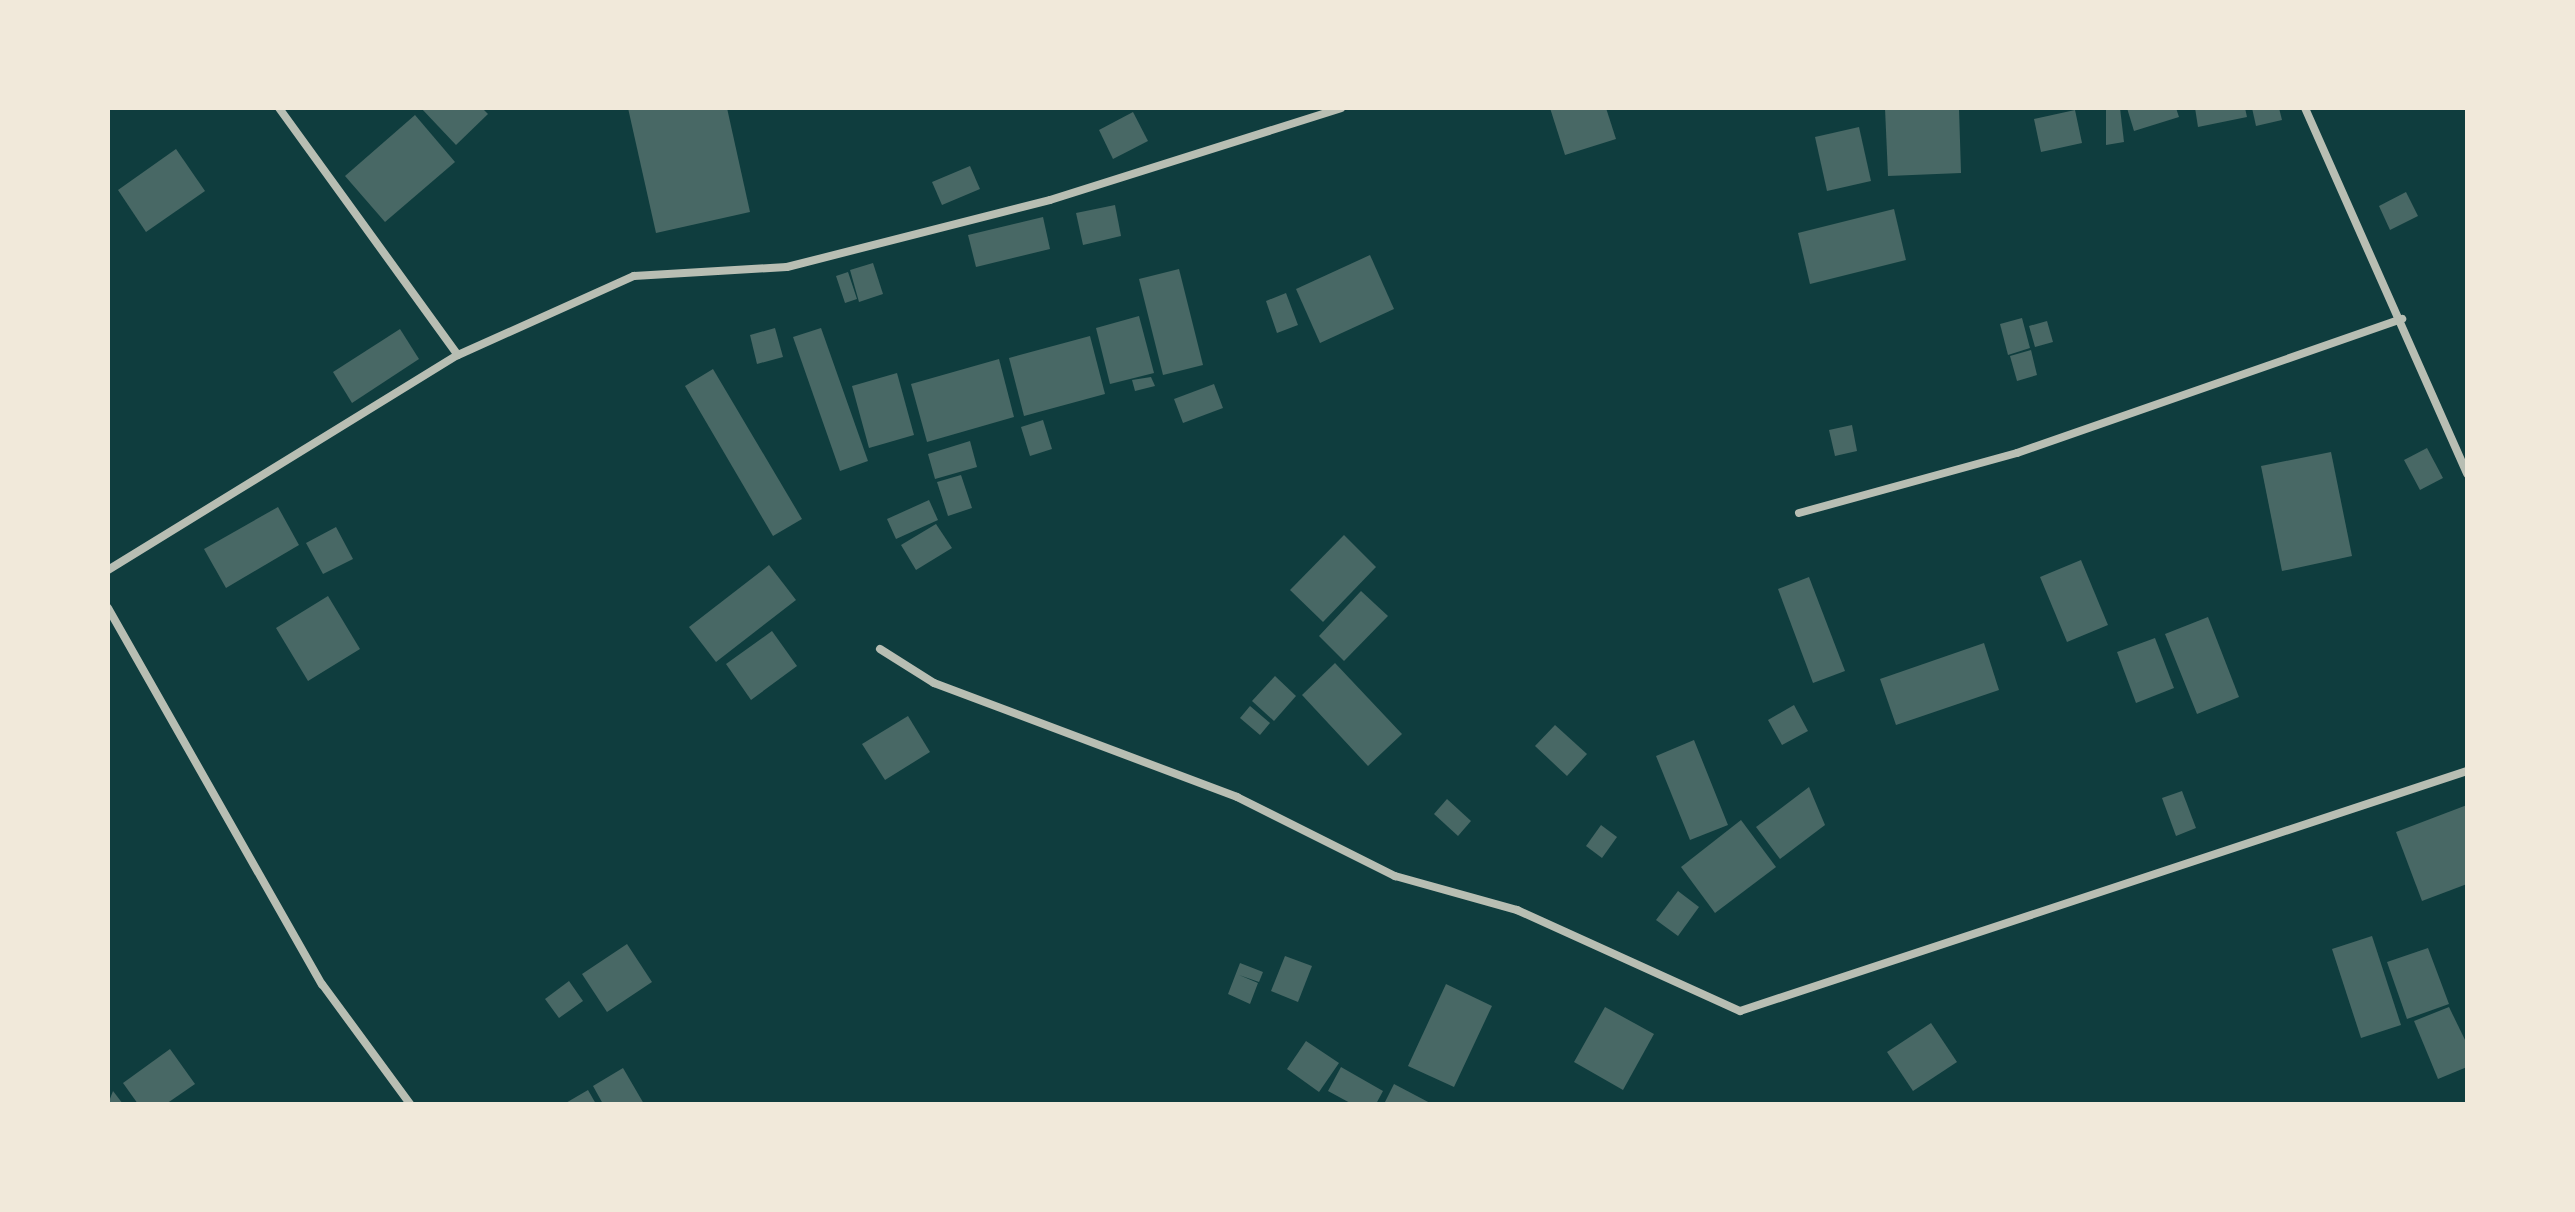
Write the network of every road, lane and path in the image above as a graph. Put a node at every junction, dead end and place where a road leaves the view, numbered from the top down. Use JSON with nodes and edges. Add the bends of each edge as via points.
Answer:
{"nodes":[{"id":1,"x":279,"y":108,"type":"edge"},
{"id":2,"x":1341,"y":108,"type":"edge"},
{"id":3,"x":2305,"y":108,"type":"edge"},
{"id":4,"x":2402,"y":319,"type":"junction"},
{"id":5,"x":458,"y":355,"type":"junction"},
{"id":6,"x":2467,"y":474,"type":"edge"},
{"id":7,"x":1799,"y":513,"type":"dead end"},
{"id":8,"x":108,"y":570,"type":"edge"},
{"id":9,"x":108,"y":608,"type":"edge"},
{"id":10,"x":880,"y":649,"type":"dead end"},
{"id":11,"x":2467,"y":771,"type":"edge"},
{"id":12,"x":410,"y":1104,"type":"edge"}],
"edges":[{"from":1,"to":5,"type":"street"},
{"from":2,"to":5,"type":"street","via":[[1050,200],[787,267],[634,276]]},
{"from":3,"to":4,"type":"street","via":[[2317,147]]},
{"from":4,"to":6,"type":"street"},
{"from":4,"to":7,"type":"street","via":[[2017,453]]},
{"from":5,"to":8,"type":"street"},
{"from":9,"to":12,"type":"street","via":[[322,984]]},
{"from":10,"to":11,"type":"street","via":[[934,683],[1237,797],[1395,876],[1517,910],[1740,1011]]}]}
